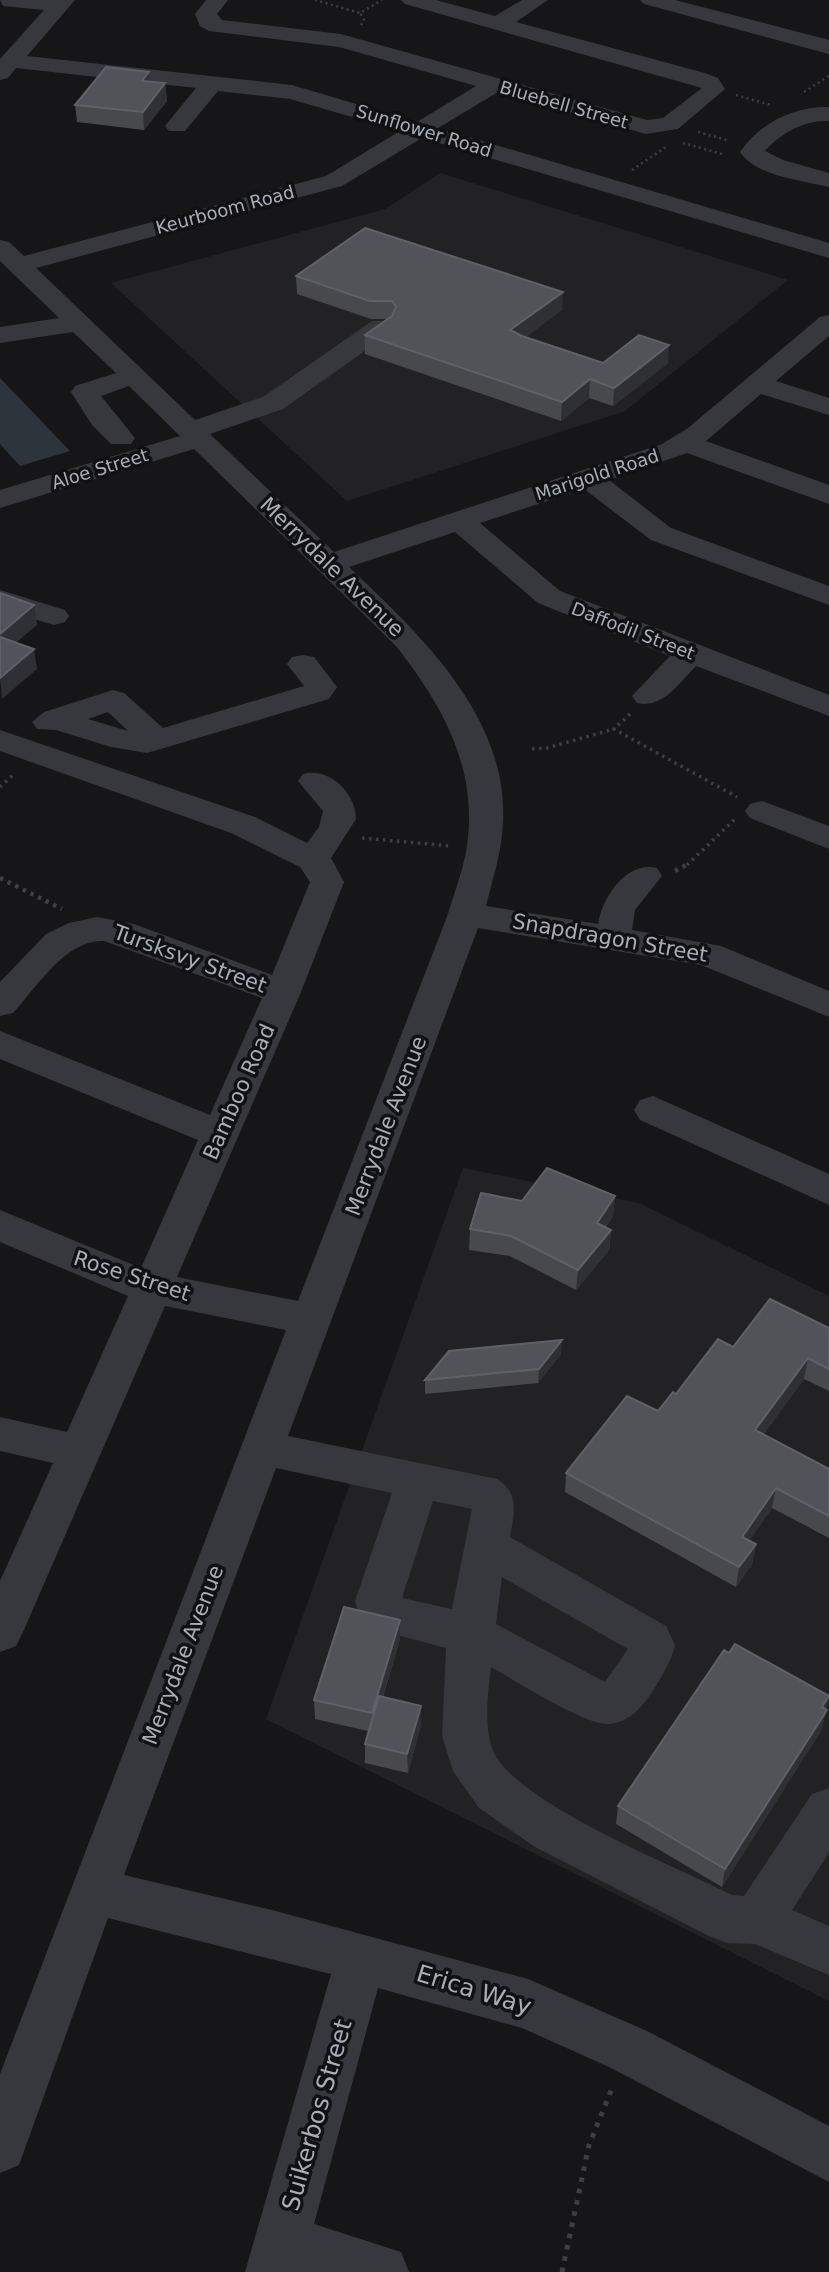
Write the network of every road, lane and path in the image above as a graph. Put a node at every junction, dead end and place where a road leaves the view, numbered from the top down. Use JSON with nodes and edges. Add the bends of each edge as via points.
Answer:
{"nodes":[{"id":1,"x":3,"y":0,"type":"edge"},
{"id":2,"x":64,"y":0,"type":"edge"},
{"id":3,"x":217,"y":0,"type":"edge"},
{"id":4,"x":315,"y":0,"type":"edge"},
{"id":5,"x":382,"y":0,"type":"edge"},
{"id":6,"x":412,"y":0,"type":"edge"},
{"id":7,"x":537,"y":0,"type":"edge"},
{"id":8,"x":650,"y":0,"type":"edge"},
{"id":9,"x":43,"y":2,"type":"edge"},
{"id":10,"x":360,"y":12,"type":"junction"},
{"id":11,"x":499,"y":23,"type":"junction"},
{"id":12,"x":341,"y":41,"type":"junction"},
{"id":13,"x":829,"y":47,"type":"edge"},
{"id":14,"x":3,"y":61,"type":"edge"},
{"id":15,"x":213,"y":82,"type":"junction"},
{"id":16,"x":494,"y":85,"type":"junction"},
{"id":17,"x":714,"y":89,"type":"junction"},
{"id":18,"x":802,"y":114,"type":"junction"},
{"id":19,"x":829,"y":114,"type":"edge"},
{"id":20,"x":670,"y":124,"type":"junction"},
{"id":21,"x":177,"y":126,"type":"dead end"},
{"id":22,"x":420,"y":130,"type":"junction"},
{"id":23,"x":753,"y":151,"type":"junction"},
{"id":24,"x":829,"y":180,"type":"edge"},
{"id":25,"x":608,"y":186,"type":"junction"},
{"id":26,"x":829,"y":251,"type":"edge"},
{"id":27,"x":9,"y":256,"type":"edge"},
{"id":28,"x":78,"y":323,"type":"junction"},
{"id":29,"x":828,"y":325,"type":"edge"},
{"id":30,"x":381,"y":327,"type":"edge"},
{"id":31,"x":0,"y":335,"type":"edge"},
{"id":32,"x":134,"y":376,"type":"junction"},
{"id":33,"x":757,"y":384,"type":"junction"},
{"id":34,"x":829,"y":407,"type":"edge"},
{"id":35,"x":195,"y":435,"type":"junction"},
{"id":36,"x":121,"y":439,"type":"dead end"},
{"id":37,"x":686,"y":443,"type":"junction"},
{"id":38,"x":588,"y":478,"type":"junction"},
{"id":39,"x":829,"y":495,"type":"edge"},
{"id":40,"x":0,"y":499,"type":"edge"},
{"id":41,"x":458,"y":519,"type":"junction"},
{"id":42,"x":329,"y":564,"type":"junction"},
{"id":43,"x":829,"y":596,"type":"edge"},
{"id":44,"x":0,"y":599,"type":"edge"},
{"id":45,"x":54,"y":616,"type":"dead end"},
{"id":46,"x":691,"y":653,"type":"junction"},
{"id":47,"x":303,"y":664,"type":"dead end"},
{"id":48,"x":648,"y":696,"type":"joint"},
{"id":49,"x":829,"y":706,"type":"edge"},
{"id":50,"x":614,"y":729,"type":"junction"},
{"id":51,"x":0,"y":739,"type":"edge"},
{"id":52,"x":532,"y":749,"type":"dead end"},
{"id":53,"x":315,"y":781,"type":"dead end"},
{"id":54,"x":762,"y":811,"type":"junction"},
{"id":55,"x":352,"y":837,"type":"dead end"},
{"id":56,"x":829,"y":838,"type":"edge"},
{"id":57,"x":457,"y":846,"type":"dead end"},
{"id":58,"x":312,"y":859,"type":"junction"},
{"id":59,"x":645,"y":876,"type":"joint"},
{"id":60,"x":0,"y":878,"type":"edge"},
{"id":61,"x":466,"y":914,"type":"junction"},
{"id":62,"x":101,"y":928,"type":"junction"},
{"id":63,"x":613,"y":937,"type":"junction"},
{"id":64,"x":283,"y":992,"type":"junction"},
{"id":65,"x":0,"y":1004,"type":"edge"},
{"id":66,"x":829,"y":1005,"type":"edge"},
{"id":67,"x":0,"y":1044,"type":"edge"},
{"id":68,"x":653,"y":1110,"type":"dead end"},
{"id":69,"x":220,"y":1134,"type":"junction"},
{"id":70,"x":829,"y":1191,"type":"edge"},
{"id":71,"x":0,"y":1226,"type":"edge"},
{"id":72,"x":152,"y":1288,"type":"junction"},
{"id":73,"x":310,"y":1318,"type":"junction"},
{"id":74,"x":0,"y":1434,"type":"edge"},
{"id":75,"x":262,"y":1447,"type":"junction"},
{"id":76,"x":80,"y":1451,"type":"junction"},
{"id":77,"x":418,"y":1480,"type":"junction"},
{"id":78,"x":486,"y":1546,"type":"junction"},
{"id":79,"x":0,"y":1632,"type":"edge"},
{"id":80,"x":472,"y":1634,"type":"junction"},
{"id":81,"x":829,"y":1810,"type":"edge"},
{"id":82,"x":93,"y":1891,"type":"junction"},
{"id":83,"x":757,"y":1920,"type":"junction"},
{"id":84,"x":829,"y":1951,"type":"edge"},
{"id":85,"x":361,"y":1958,"type":"junction"},
{"id":86,"x":628,"y":2049,"type":"junction"},
{"id":87,"x":0,"y":2146,"type":"edge"},
{"id":88,"x":829,"y":2155,"type":"edge"},
{"id":89,"x":277,"y":2257,"type":"edge"},
{"id":90,"x":381,"y":2272,"type":"edge"},
{"id":91,"x":562,"y":2272,"type":"edge"}],
"edges":[{"from":1,"to":9,"type":"street"},
{"from":2,"to":14,"type":"street"},
{"from":3,"to":12,"type":"street","name":"Bluebell Street","via":[[206,14],[217,26]]},
{"from":4,"to":10,"type":"path"},
{"from":5,"to":10,"type":"path"},
{"from":6,"to":11,"type":"street"},
{"from":7,"to":11,"type":"street"},
{"from":8,"to":13,"type":"street"},
{"from":9,"to":14,"type":"street"},
{"from":10,"to":12,"type":"path","via":[[362,25]]},
{"from":11,"to":17,"type":"street","via":[[697,78]]},
{"from":12,"to":16,"type":"street","name":"Bluebell Street"},
{"from":14,"to":15,"type":"street","name":"Sunflower Road"},
{"from":15,"to":21,"type":"street"},
{"from":15,"to":22,"type":"street","name":"Sunflower Road","via":[[292,92]]},
{"from":16,"to":20,"type":"street","name":"Bluebell Street","via":[[632,124],[654,128]]},
{"from":16,"to":22,"type":"street","name":"Keurboom Road"},
{"from":17,"to":18,"type":"path"},
{"from":17,"to":20,"type":"street"},
{"from":18,"to":19,"type":"street"},
{"from":18,"to":23,"type":"street"},
{"from":20,"to":23,"type":"path"},
{"from":22,"to":25,"type":"street","name":"Sunflower Road"},
{"from":22,"to":27,"type":"street","name":"Keurboom Road","via":[[334,180]]},
{"from":23,"to":24,"type":"street","via":[[766,162]]},
{"from":23,"to":25,"type":"path","via":[[728,156],[675,141]]},
{"from":25,"to":26,"type":"street","name":"Sunflower Road"},
{"from":27,"to":28,"type":"street","name":"Merrydale Avenue"},
{"from":28,"to":31,"type":"street"},
{"from":28,"to":32,"type":"street","name":"Merrydale Avenue"},
{"from":29,"to":33,"type":"street","name":"Marigold Road"},
{"from":30,"to":35,"type":"street","name":"Aloe Street","via":[[273,403]]},
{"from":32,"to":35,"type":"street","name":"Merrydale Avenue"},
{"from":32,"to":36,"type":"street","via":[[85,393]]},
{"from":33,"to":34,"type":"street"},
{"from":33,"to":37,"type":"street","name":"Marigold Road"},
{"from":35,"to":40,"type":"street","name":"Aloe Street"},
{"from":35,"to":42,"type":"street","name":"Merrydale Avenue"},
{"from":37,"to":38,"type":"street","name":"Marigold Road"},
{"from":37,"to":39,"type":"street"},
{"from":38,"to":41,"type":"street","name":"Marigold Road"},
{"from":38,"to":43,"type":"street","via":[[661,534]]},
{"from":41,"to":42,"type":"street","name":"Marigold Road"},
{"from":41,"to":46,"type":"street","name":"Daffodil Street","via":[[550,597]]},
{"from":42,"to":61,"type":"street","name":"Merrydale Avenue","via":[[407,639],[445,686],[470,734],[484,785],[485,826]]},
{"from":44,"to":45,"type":"street"},
{"from":46,"to":48,"type":"street"},
{"from":46,"to":49,"type":"street","name":"Daffodil Street"},
{"from":47,"to":51,"type":"street","via":[[321,687],[318,692],[158,741],[113,700]]},
{"from":48,"to":50,"type":"path"},
{"from":50,"to":52,"type":"path"},
{"from":50,"to":54,"type":"path"},
{"from":51,"to":58,"type":"street","via":[[243,825]]},
{"from":53,"to":58,"type":"street","via":[[340,805],[340,818]]},
{"from":54,"to":56,"type":"street"},
{"from":54,"to":59,"type":"path","via":[[737,817],[724,826],[690,867]]},
{"from":55,"to":57,"type":"path"},
{"from":58,"to":64,"type":"street","name":"Bamboo Road","via":[[327,881]]},
{"from":59,"to":63,"type":"street","via":[[618,908]]},
{"from":60,"to":62,"type":"path"},
{"from":61,"to":63,"type":"street","name":"Snapdragon Street"},
{"from":61,"to":73,"type":"street","name":"Merrydale Avenue"},
{"from":62,"to":64,"type":"street","name":"Tursksvy Street"},
{"from":62,"to":65,"type":"street","name":"Tursksvy Street","via":[[71,934],[59,942]]},
{"from":63,"to":66,"type":"street","name":"Snapdragon Street","via":[[708,954]]},
{"from":64,"to":69,"type":"street","name":"Bamboo Road"},
{"from":67,"to":69,"type":"street"},
{"from":68,"to":70,"type":"street"},
{"from":69,"to":72,"type":"street","name":"Bamboo Road"},
{"from":71,"to":72,"type":"street","name":"Rose Street"},
{"from":72,"to":73,"type":"street","name":"Rose Street"},
{"from":72,"to":76,"type":"street","name":"Bamboo Road"},
{"from":73,"to":75,"type":"street","name":"Merrydale Avenue"},
{"from":74,"to":76,"type":"street"},
{"from":75,"to":77,"type":"street"},
{"from":75,"to":82,"type":"street","name":"Merrydale Avenue"},
{"from":76,"to":79,"type":"street","name":"Bamboo Road"},
{"from":77,"to":78,"type":"street","via":[[491,1498],[494,1508]]},
{"from":77,"to":80,"type":"street","via":[[377,1608],[385,1615]]},
{"from":78,"to":80,"type":"street"},
{"from":78,"to":80,"type":"street","via":[[636,1630],[652,1642],[653,1649],[620,1698],[606,1704]]},
{"from":80,"to":83,"type":"street","via":[[466,1722],[469,1754],[504,1800],[539,1824],[727,1919]]},
{"from":81,"to":83,"type":"street"},
{"from":82,"to":85,"type":"street","name":"Erica Way"},
{"from":82,"to":87,"type":"street","name":"Merrydale Avenue"},
{"from":83,"to":84,"type":"street"},
{"from":85,"to":86,"type":"street","name":"Erica Way","via":[[528,2004]]},
{"from":85,"to":89,"type":"street","name":"Suikerbos Street"},
{"from":86,"to":88,"type":"street","name":"Erica Way"},
{"from":86,"to":91,"type":"path","via":[[589,2145]]},
{"from":89,"to":90,"type":"street"}]}
